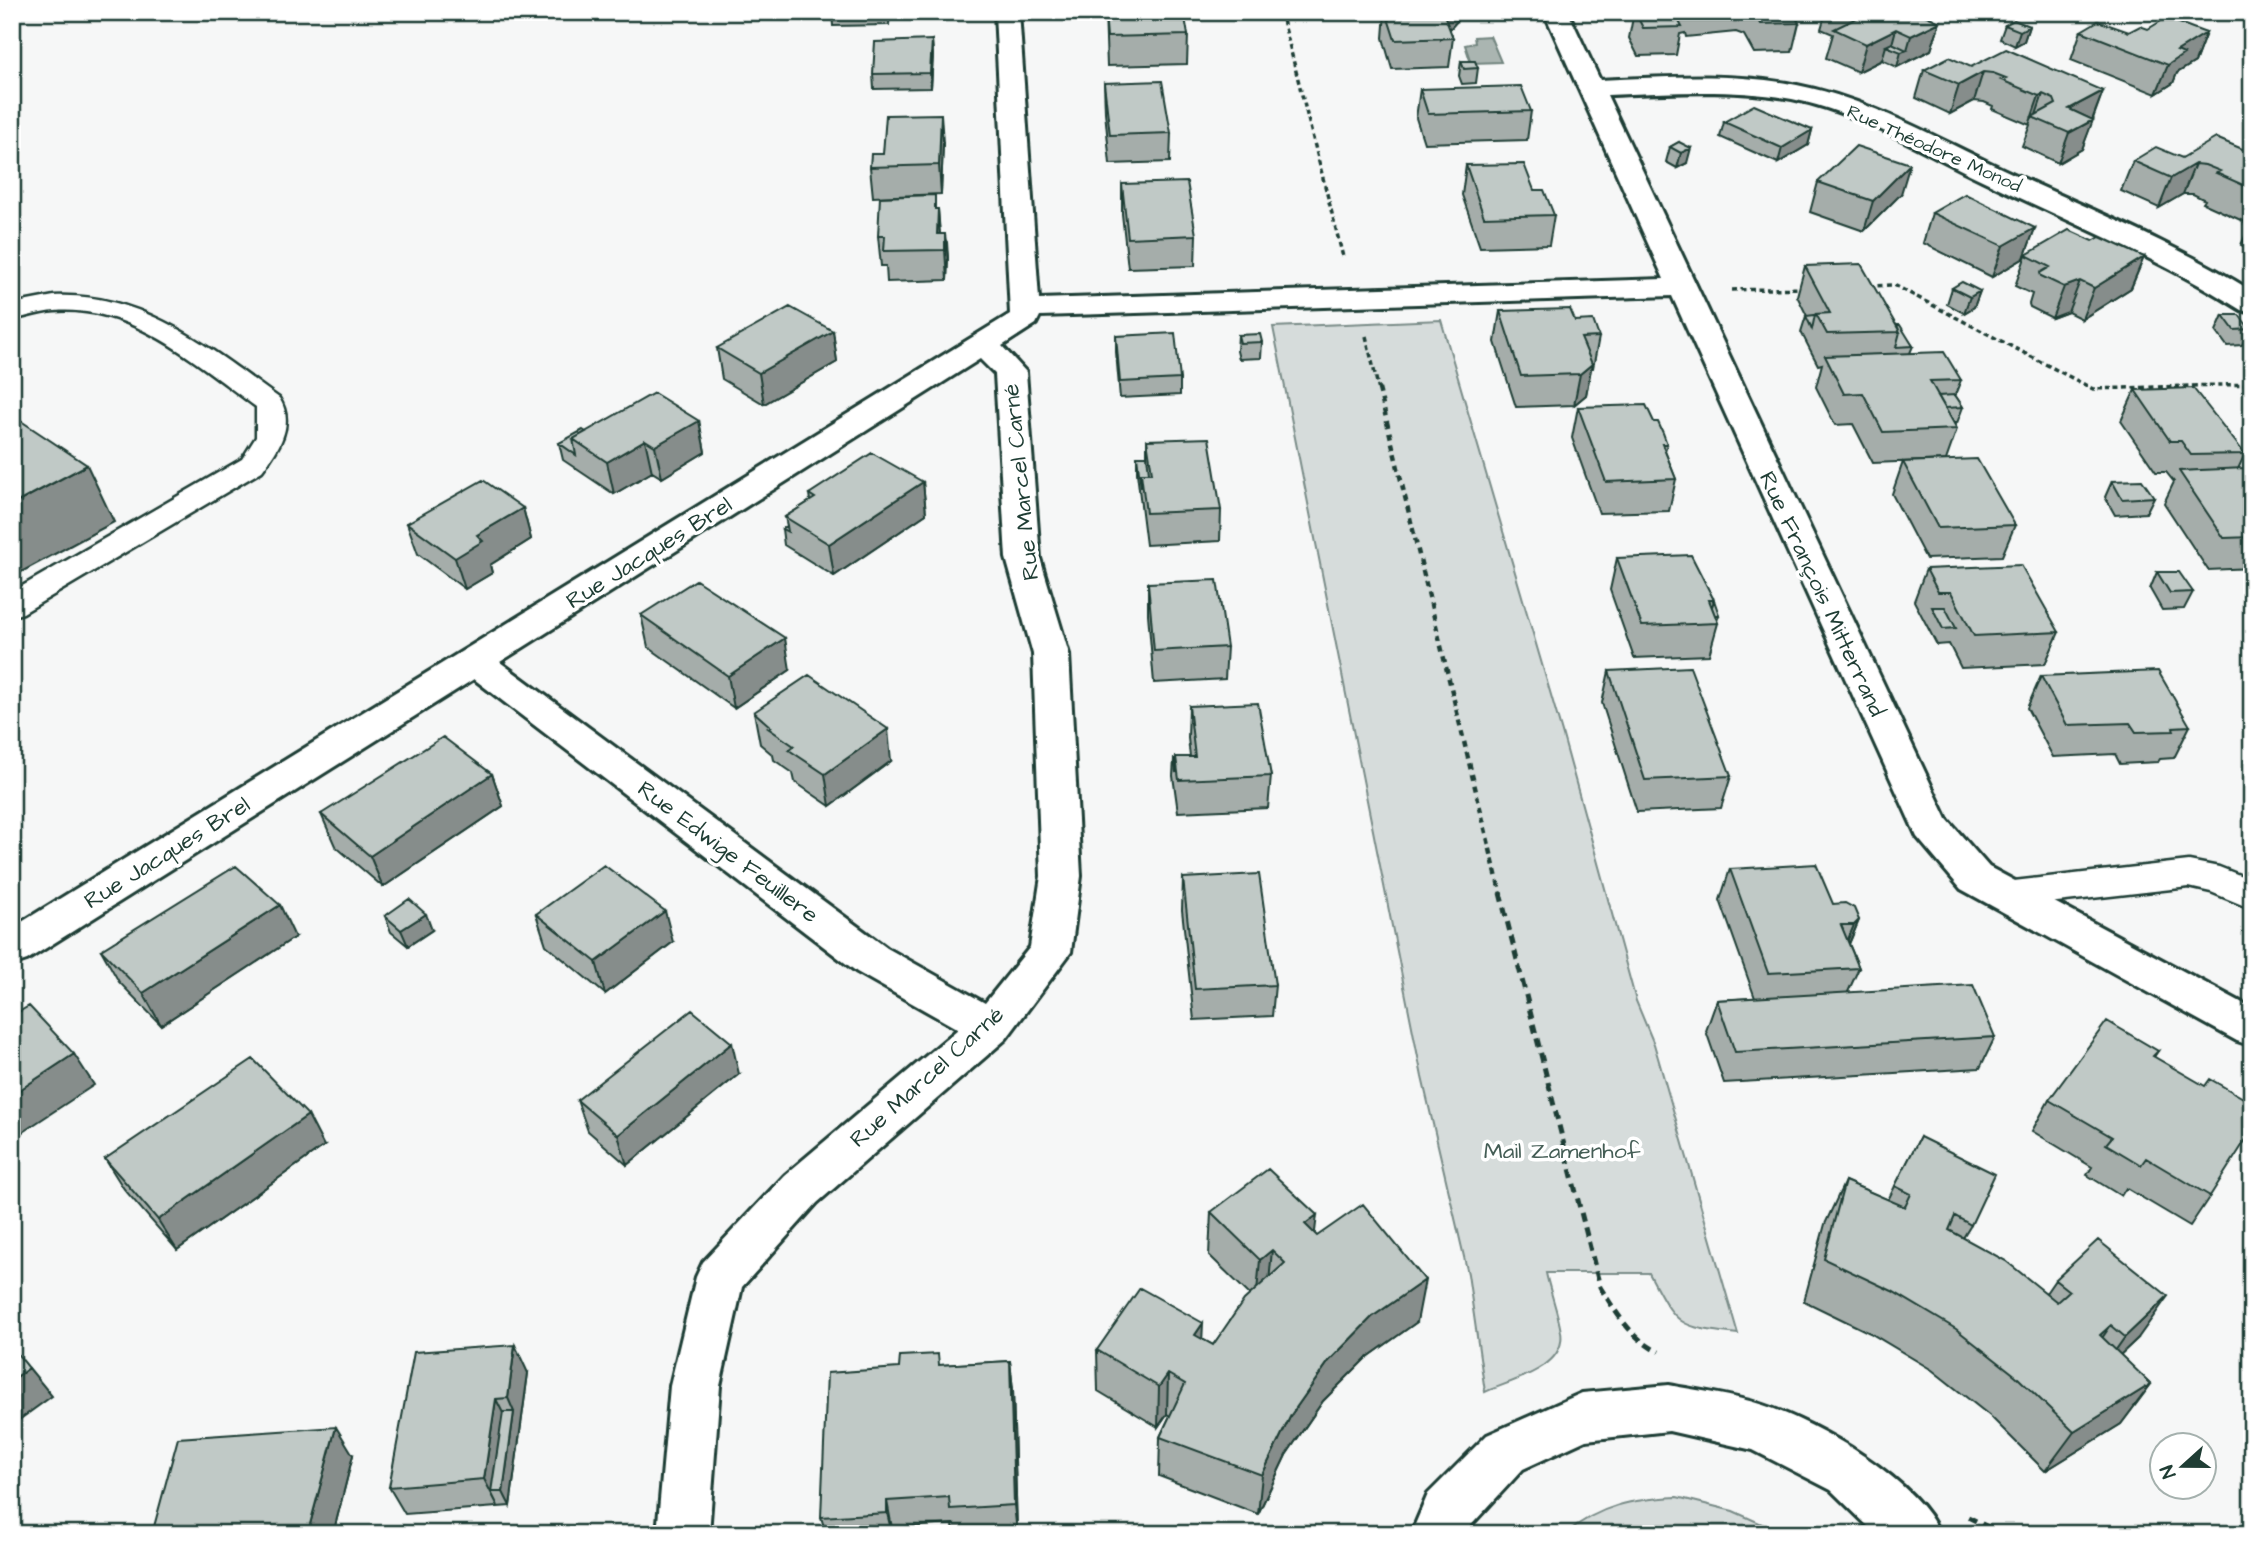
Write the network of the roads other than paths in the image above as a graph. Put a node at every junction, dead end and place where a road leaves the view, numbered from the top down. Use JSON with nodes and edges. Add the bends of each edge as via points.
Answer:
{"nodes":[{"id":1,"x":1007,"y":12,"type":"edge"},
{"id":2,"x":1556,"y":12,"type":"edge"},
{"id":3,"x":1591,"y":88,"type":"junction"},
{"id":4,"x":1682,"y":287,"type":"junction"},
{"id":5,"x":2252,"y":304,"type":"edge"},
{"id":6,"x":1024,"y":308,"type":"junction"},
{"id":7,"x":12,"y":312,"type":"edge"},
{"id":8,"x":983,"y":344,"type":"junction"},
{"id":9,"x":12,"y":606,"type":"edge"},
{"id":10,"x":476,"y":662,"type":"junction"},
{"id":11,"x":2005,"y":895,"type":"junction"},
{"id":12,"x":2252,"y":896,"type":"edge"},
{"id":13,"x":12,"y":949,"type":"edge"},
{"id":14,"x":990,"y":1027,"type":"junction"},
{"id":15,"x":2252,"y":1030,"type":"edge"},
{"id":16,"x":1849,"y":1474,"type":"junction"},
{"id":17,"x":1948,"y":1524,"type":"edge"},
{"id":18,"x":683,"y":1534,"type":"edge"},
{"id":19,"x":1437,"y":1534,"type":"edge"},
{"id":20,"x":1914,"y":1534,"type":"edge"}],
"edges":[{"from":1,"to":6,"type":"street"},
{"from":2,"to":3,"type":"street","name":"Rue François Mitterrand"},
{"from":3,"to":4,"type":"street","name":"Rue François Mitterrand"},
{"from":3,"to":5,"type":"street","name":"Rue Théodore Monod","via":[[1773,88],[1831,103],[2134,240],[2222,283]]},
{"from":4,"to":6,"type":"street"},
{"from":4,"to":11,"type":"street","name":"Rue François Mitterrand","via":[[1931,827],[1975,878]]},
{"from":6,"to":8,"type":"street","name":"Rue Jacques Brel","via":[[1024,318]]},
{"from":7,"to":9,"type":"lane","via":[[61,303],[129,312],[157,325],[270,404],[275,427],[252,465]]},
{"from":8,"to":10,"type":"street","name":"Rue Jacques Brel"},
{"from":8,"to":14,"type":"street","name":"Rue Marcel Carné","via":[[1010,372],[1023,558],[1051,654],[1061,876],[1050,952]]},
{"from":10,"to":13,"type":"street","name":"Rue Jacques Brel"},
{"from":10,"to":14,"type":"street","name":"Rue Edwige Feuillere","via":[[872,960]]},
{"from":11,"to":12,"type":"lane","via":[[2189,874],[2219,880]]},
{"from":11,"to":15,"type":"street","name":"Rue François Mitterrand"},
{"from":14,"to":18,"type":"street","name":"Rue Marcel Carné","via":[[801,1189],[720,1278],[695,1387]]},
{"from":16,"to":17,"type":"street"},
{"from":16,"to":19,"type":"street","via":[[1761,1428],[1722,1419],[1669,1408],[1582,1417],[1504,1452],[1446,1513]]},
{"from":16,"to":20,"type":"street"}]}
